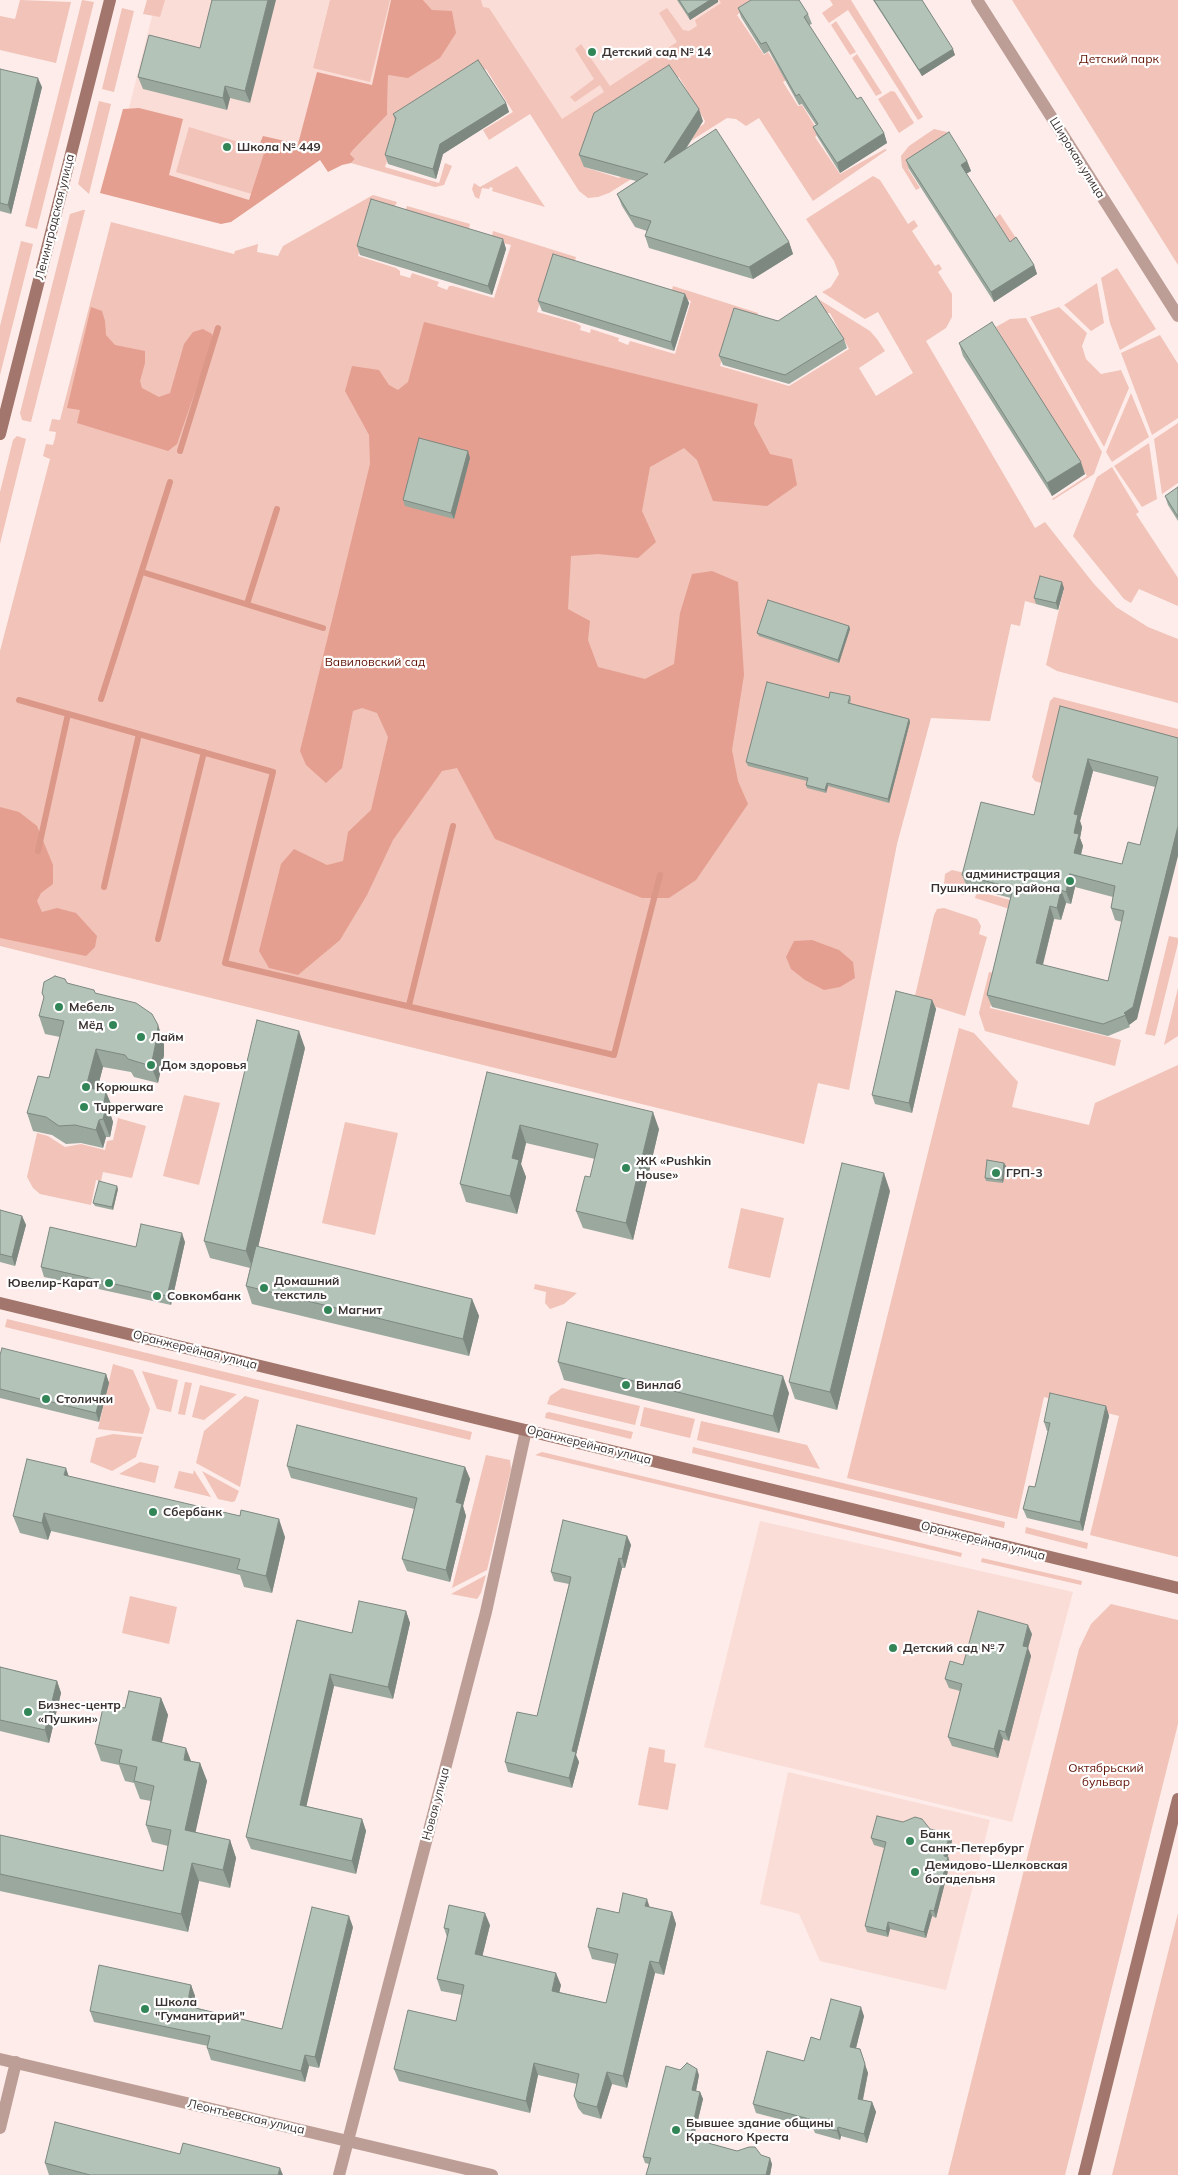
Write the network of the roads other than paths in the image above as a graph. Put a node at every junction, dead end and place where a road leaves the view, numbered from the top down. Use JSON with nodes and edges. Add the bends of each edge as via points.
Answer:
{"nodes":[{"id":1,"x":110,"y":0,"type":"edge"},
{"id":2,"x":977,"y":0,"type":"edge"},
{"id":3,"x":1178,"y":316,"type":"edge"},
{"id":4,"x":0,"y":434,"type":"edge"},
{"id":5,"x":0,"y":1304,"type":"edge"},
{"id":6,"x":526,"y":1430,"type":"junction"},
{"id":7,"x":1178,"y":1588,"type":"edge"},
{"id":8,"x":1178,"y":1799,"type":"edge"},
{"id":9,"x":0,"y":2058,"type":"edge"},
{"id":10,"x":16,"y":2062,"type":"junction"},
{"id":11,"x":0,"y":2128,"type":"edge"},
{"id":12,"x":348,"y":2141,"type":"junction"},
{"id":13,"x":339,"y":2175,"type":"edge"},
{"id":14,"x":492,"y":2175,"type":"edge"},
{"id":15,"x":1084,"y":2175,"type":"edge"}],
"edges":[{"from":1,"to":4,"type":"street","name":"Ленинградская улица"},
{"from":2,"to":3,"type":"street","name":"Широкая улица"},
{"from":5,"to":6,"type":"street","name":"Оранжерейная улица"},
{"from":6,"to":7,"type":"street","name":"Оранжерейная улица"},
{"from":6,"to":12,"type":"street","name":"Новая улица","via":[[486,1612]]},
{"from":8,"to":15,"type":"street"},
{"from":9,"to":10,"type":"street","name":"Леонтьевская улица"},
{"from":10,"to":11,"type":"street"},
{"from":10,"to":12,"type":"street","name":"Леонтьевская улица"},
{"from":12,"to":13,"type":"street","name":"Новая улица"},
{"from":12,"to":14,"type":"street","name":"Леонтьевская улица"}]}
